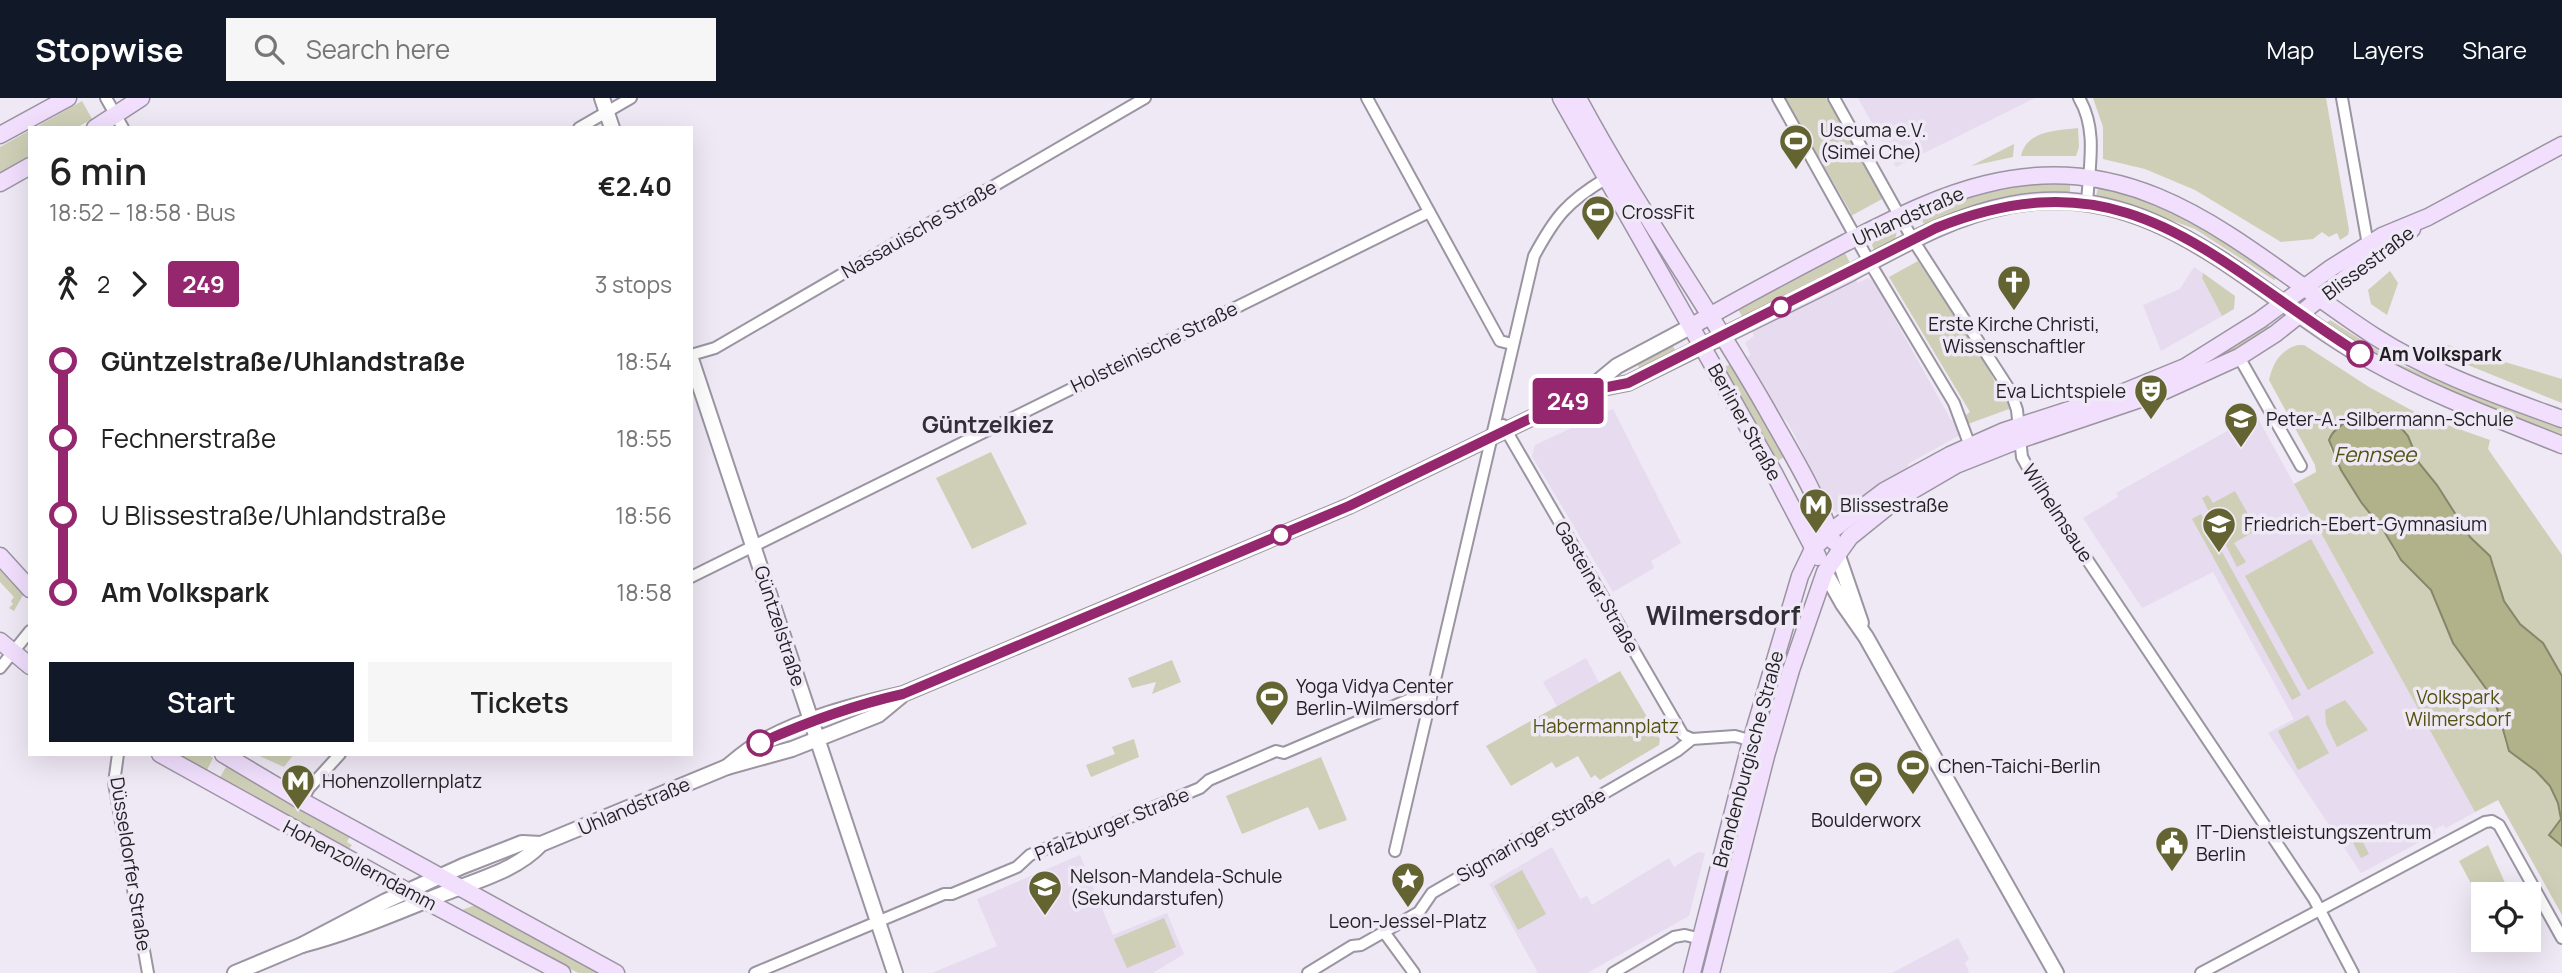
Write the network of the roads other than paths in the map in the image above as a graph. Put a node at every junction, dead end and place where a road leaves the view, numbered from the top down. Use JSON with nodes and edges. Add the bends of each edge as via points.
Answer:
{"nodes":[{"id":1,"x":68,"y":98,"type":"edge"},
{"id":2,"x":106,"y":98,"type":"edge"},
{"id":3,"x":141,"y":98,"type":"edge"},
{"id":4,"x":631,"y":98,"type":"edge"},
{"id":5,"x":1145,"y":98,"type":"edge"},
{"id":6,"x":1367,"y":98,"type":"edge"},
{"id":7,"x":1561,"y":98,"type":"edge"},
{"id":8,"x":1578,"y":98,"type":"edge"},
{"id":9,"x":1778,"y":98,"type":"edge"},
{"id":10,"x":1834,"y":98,"type":"edge"},
{"id":11,"x":2079,"y":98,"type":"edge"},
{"id":12,"x":2342,"y":98,"type":"edge"},
{"id":13,"x":605,"y":105,"type":"edge"},
{"id":14,"x":120,"y":121,"type":"edge"},
{"id":15,"x":102,"y":126,"type":"edge"},
{"id":16,"x":581,"y":126,"type":"edge"},
{"id":17,"x":611,"y":126,"type":"edge"},
{"id":18,"x":0,"y":135,"type":"edge"},
{"id":19,"x":2562,"y":145,"type":"edge"},
{"id":20,"x":28,"y":167,"type":"edge"},
{"id":21,"x":2088,"y":178,"type":"junction"},
{"id":22,"x":1605,"y":179,"type":"junction"},
{"id":23,"x":0,"y":183,"type":"edge"},
{"id":24,"x":2087,"y":203,"type":"junction"},
{"id":25,"x":1429,"y":212,"type":"junction"},
{"id":26,"x":1899,"y":216,"type":"junction"},
{"id":27,"x":2428,"y":217,"type":"junction"},
{"id":28,"x":1856,"y":238,"type":"junction"},
{"id":29,"x":1913,"y":240,"type":"junction"},
{"id":30,"x":2368,"y":245,"type":"junction"},
{"id":31,"x":1870,"y":262,"type":"junction"},
{"id":32,"x":2305,"y":287,"type":"junction"},
{"id":33,"x":2320,"y":298,"type":"junction"},
{"id":34,"x":2283,"y":303,"type":"junction"},
{"id":35,"x":2300,"y":314,"type":"junction"},
{"id":36,"x":1710,"y":316,"type":"junction"},
{"id":37,"x":1692,"y":326,"type":"junction"},
{"id":38,"x":1723,"y":336,"type":"junction"},
{"id":39,"x":1512,"y":344,"type":"junction"},
{"id":40,"x":1703,"y":346,"type":"junction"},
{"id":41,"x":693,"y":356,"type":"edge"},
{"id":42,"x":2239,"y":357,"type":"junction"},
{"id":43,"x":693,"y":363,"type":"edge"},
{"id":44,"x":1587,"y":391,"type":"junction"},
{"id":45,"x":1497,"y":414,"type":"junction"},
{"id":46,"x":2562,"y":419,"type":"edge"},
{"id":47,"x":1506,"y":431,"type":"junction"},
{"id":48,"x":2018,"y":433,"type":"junction"},
{"id":49,"x":1492,"y":438,"type":"junction"},
{"id":50,"x":2562,"y":445,"type":"edge"},
{"id":51,"x":1970,"y":446,"type":"junction"},
{"id":52,"x":2301,"y":466,"type":"dead end"},
{"id":53,"x":1830,"y":532,"type":"junction"},
{"id":54,"x":753,"y":547,"type":"junction"},
{"id":55,"x":1813,"y":549,"type":"junction"},
{"id":56,"x":1837,"y":553,"type":"junction"},
{"id":57,"x":0,"y":556,"type":"edge"},
{"id":58,"x":1825,"y":572,"type":"junction"},
{"id":59,"x":693,"y":576,"type":"edge"},
{"id":60,"x":28,"y":587,"type":"edge"},
{"id":61,"x":28,"y":634,"type":"edge"},
{"id":62,"x":1866,"y":637,"type":"junction"},
{"id":63,"x":0,"y":640,"type":"edge"},
{"id":64,"x":14,"y":653,"type":"junction"},
{"id":65,"x":28,"y":664,"type":"edge"},
{"id":66,"x":0,"y":668,"type":"edge"},
{"id":67,"x":903,"y":694,"type":"junction"},
{"id":68,"x":1430,"y":698,"type":"junction"},
{"id":69,"x":811,"y":721,"type":"junction"},
{"id":70,"x":1692,"y":739,"type":"junction"},
{"id":71,"x":818,"y":740,"type":"junction"},
{"id":72,"x":1751,"y":741,"type":"junction"},
{"id":73,"x":1769,"y":746,"type":"junction"},
{"id":74,"x":118,"y":756,"type":"edge"},
{"id":75,"x":164,"y":756,"type":"edge"},
{"id":76,"x":226,"y":756,"type":"edge"},
{"id":77,"x":338,"y":756,"type":"edge"},
{"id":78,"x":727,"y":767,"type":"junction"},
{"id":79,"x":302,"y":801,"type":"junction"},
{"id":80,"x":541,"y":844,"type":"junction"},
{"id":81,"x":1395,"y":851,"type":"dead end"},
{"id":82,"x":439,"y":876,"type":"junction"},
{"id":83,"x":460,"y":887,"type":"junction"},
{"id":84,"x":407,"y":891,"type":"junction"},
{"id":85,"x":428,"y":900,"type":"junction"},
{"id":86,"x":2320,"y":910,"type":"junction"},
{"id":87,"x":878,"y":922,"type":"junction"},
{"id":88,"x":1384,"y":932,"type":"junction"},
{"id":89,"x":2562,"y":938,"type":"edge"},
{"id":90,"x":1701,"y":939,"type":"junction"},
{"id":91,"x":302,"y":945,"type":"junction"},
{"id":92,"x":148,"y":973,"type":"edge"},
{"id":93,"x":235,"y":973,"type":"edge"},
{"id":94,"x":562,"y":973,"type":"edge"},
{"id":95,"x":617,"y":973,"type":"edge"},
{"id":96,"x":755,"y":973,"type":"edge"},
{"id":97,"x":895,"y":973,"type":"edge"},
{"id":98,"x":1308,"y":973,"type":"edge"},
{"id":99,"x":1413,"y":973,"type":"edge"},
{"id":100,"x":1613,"y":973,"type":"edge"},
{"id":101,"x":1692,"y":973,"type":"edge"},
{"id":102,"x":1711,"y":973,"type":"edge"},
{"id":103,"x":2056,"y":973,"type":"edge"},
{"id":104,"x":2201,"y":973,"type":"edge"},
{"id":105,"x":2353,"y":973,"type":"edge"}],
"edges":[{"from":1,"to":18,"type":"main road"},
{"from":2,"to":14,"type":"street"},
{"from":3,"to":14,"type":"main road"},
{"from":4,"to":13,"type":"street"},
{"from":5,"to":41,"type":"street","name":"Nassauische Straße"},
{"from":6,"to":25,"type":"street"},
{"from":7,"to":22,"type":"main road","name":"Berliner Straße"},
{"from":8,"to":36,"type":"main road","name":"Berliner Straße"},
{"from":9,"to":28,"type":"street"},
{"from":10,"to":26,"type":"street","name":"Wilhelmsaue"},
{"from":11,"to":21,"type":"street","via":[[2091,130]]},
{"from":12,"to":30,"type":"street"},
{"from":13,"to":16,"type":"street"},
{"from":13,"to":17,"type":"street"},
{"from":14,"to":15,"type":"main road"},
{"from":19,"to":27,"type":"main road","name":"Blissestraße"},
{"from":20,"to":23,"type":"main road"},
{"from":21,"to":24,"type":"street"},
{"from":21,"to":26,"type":"main road","name":"Uhlandstraße","via":[[2004,180],[1951,194]]},
{"from":21,"to":32,"type":"main road","name":"Uhlandstraße","via":[[2178,205]]},
{"from":22,"to":37,"type":"main road","name":"Berliner Straße"},
{"from":22,"to":39,"type":"street","via":[[1564,208],[1551,225],[1534,256]]},
{"from":24,"to":29,"type":"main road","name":"Uhlandstraße","via":[[2010,205],[1960,218]]},
{"from":24,"to":34,"type":"main road","name":"Uhlandstraße","via":[[2131,214],[2192,240]]},
{"from":25,"to":39,"type":"street","via":[[1500,341]]},
{"from":25,"to":54,"type":"street","name":"Holsteinische Straße"},
{"from":26,"to":28,"type":"main road","name":"Uhlandstraße"},
{"from":26,"to":29,"type":"street","name":"Wilhelmsaue"},
{"from":27,"to":30,"type":"main road","name":"Blissestraße"},
{"from":27,"to":33,"type":"main road","name":"Blissestraße"},
{"from":28,"to":31,"type":"street"},
{"from":28,"to":36,"type":"main road","name":"Uhlandstraße"},
{"from":29,"to":31,"type":"main road","name":"Uhlandstraße"},
{"from":29,"to":48,"type":"street","name":"Wilhelmsaue","via":[[2011,392]]},
{"from":30,"to":32,"type":"main road","name":"Blissestraße"},
{"from":31,"to":38,"type":"main road","name":"Uhlandstraße"},
{"from":31,"to":51,"type":"street","via":[[1954,403]]},
{"from":32,"to":33,"type":"main road","name":"Uhlandstraße"},
{"from":32,"to":34,"type":"main road","name":"Blissestraße"},
{"from":33,"to":35,"type":"main road","name":"Blissestraße"},
{"from":33,"to":46,"type":"main road","name":"Uhlandstraße","via":[[2401,352]]},
{"from":34,"to":35,"type":"main road","name":"Uhlandstraße"},
{"from":34,"to":48,"type":"main road","name":"Blissestraße","via":[[2185,367]]},
{"from":35,"to":42,"type":"main road","name":"Blissestraße"},
{"from":35,"to":50,"type":"main road","name":"Uhlandstraße","via":[[2371,362],[2428,391]]},
{"from":36,"to":37,"type":"main road","name":"Uhlandstraße"},
{"from":36,"to":38,"type":"main road","name":"Berliner Straße"},
{"from":37,"to":40,"type":"main road","name":"Berliner Straße"},
{"from":37,"to":44,"type":"street","name":"Uhlandstraße","via":[[1617,366]]},
{"from":38,"to":40,"type":"main road","name":"Uhlandstraße"},
{"from":38,"to":53,"type":"main road","name":"Berliner Straße","via":[[1791,452]]},
{"from":39,"to":45,"type":"street"},
{"from":40,"to":44,"type":"street","name":"Uhlandstraße","via":[[1628,383]]},
{"from":40,"to":55,"type":"main road","name":"Berliner Straße"},
{"from":42,"to":48,"type":"main road","name":"Blissestraße","via":[[2144,399]]},
{"from":42,"to":52,"type":"street"},
{"from":43,"to":54,"type":"street","name":"Güntzelstraße"},
{"from":44,"to":47,"type":"street","name":"Uhlandstraße"},
{"from":45,"to":47,"type":"street","name":"Gasteiner Straße"},
{"from":45,"to":49,"type":"street"},
{"from":47,"to":49,"type":"street","name":"Uhlandstraße"},
{"from":47,"to":70,"type":"street","name":"Gasteiner Straße","via":[[1683,735]]},
{"from":48,"to":51,"type":"main road","name":"Blissestraße"},
{"from":48,"to":56,"type":"main road","name":"Blissestraße","via":[[1917,486]]},
{"from":48,"to":86,"type":"street","name":"Wilhelmsaue","via":[[2022,457],[2038,486]]},
{"from":49,"to":67,"type":"street","name":"Uhlandstraße","via":[[1349,506]]},
{"from":49,"to":68,"type":"street"},
{"from":51,"to":53,"type":"main road","name":"Blissestraße","via":[[1903,480]]},
{"from":53,"to":55,"type":"main road","name":"Blissestraße"},
{"from":53,"to":56,"type":"main road","name":"Berliner Straße"},
{"from":54,"to":59,"type":"street","name":"Holsteinische Straße"},
{"from":54,"to":69,"type":"street","name":"Güntzelstraße"},
{"from":55,"to":58,"type":"main road","name":"Berliner Straße"},
{"from":55,"to":72,"type":"main road","name":"Brandenburgische Straße","via":[[1800,576]]},
{"from":56,"to":58,"type":"main road","name":"Brandenburgische Straße"},
{"from":56,"to":62,"type":"street","name":"Berliner Straße"},
{"from":57,"to":60,"type":"main road"},
{"from":58,"to":62,"type":"street","name":"Berliner Straße"},
{"from":58,"to":73,"type":"main road","name":"Brandenburgische Straße"},
{"from":61,"to":64,"type":"street"},
{"from":62,"to":103,"type":"street","name":"Berliner Straße"},
{"from":63,"to":64,"type":"main road"},
{"from":64,"to":65,"type":"main road"},
{"from":64,"to":66,"type":"street"},
{"from":67,"to":69,"type":"street","name":"Uhlandstraße"},
{"from":67,"to":71,"type":"street","name":"Uhlandstraße","via":[[878,715]]},
{"from":68,"to":81,"type":"street"},
{"from":68,"to":87,"type":"street","name":"Pfalzburger Straße","via":[[1415,697],[1284,752],[1276,751],[1200,788],[1030,855],[1017,867]]},
{"from":69,"to":71,"type":"street","name":"Güntzelstraße"},
{"from":69,"to":78,"type":"street","name":"Uhlandstraße","via":[[760,743]]},
{"from":70,"to":72,"type":"street","via":[[1735,736]]},
{"from":70,"to":88,"type":"street","name":"Sigmaringer Straße","via":[[1432,893],[1419,912]]},
{"from":71,"to":78,"type":"street","name":"Uhlandstraße"},
{"from":71,"to":87,"type":"street","name":"Güntzelstraße"},
{"from":72,"to":73,"type":"street"},
{"from":72,"to":90,"type":"main road","name":"Brandenburgische Straße"},
{"from":73,"to":102,"type":"main road","name":"Brandenburgische Straße"},
{"from":74,"to":92,"type":"street","name":"Düsseldorfer Straße","via":[[114,783]]},
{"from":75,"to":84,"type":"main road","name":"Hohenzollerndamm"},
{"from":76,"to":79,"type":"main road","name":"Hohenzollerndamm"},
{"from":77,"to":79,"type":"street"},
{"from":78,"to":80,"type":"street","name":"Uhlandstraße"},
{"from":79,"to":82,"type":"main road","name":"Hohenzollerndamm"},
{"from":80,"to":82,"type":"street","name":"Uhlandstraße","via":[[522,843]]},
{"from":80,"to":83,"type":"street","name":"Uhlandstraße","via":[[528,859]]},
{"from":82,"to":83,"type":"main road","name":"Hohenzollerndamm"},
{"from":82,"to":84,"type":"street","name":"Uhlandstraße"},
{"from":83,"to":85,"type":"street","name":"Uhlandstraße"},
{"from":83,"to":95,"type":"main road","name":"Hohenzollerndamm"},
{"from":84,"to":85,"type":"main road","name":"Hohenzollerndamm"},
{"from":84,"to":91,"type":"street","name":"Uhlandstraße"},
{"from":85,"to":91,"type":"street","name":"Uhlandstraße","via":[[362,928]]},
{"from":85,"to":94,"type":"main road","name":"Hohenzollerndamm"},
{"from":86,"to":89,"type":"street","via":[[2492,821],[2499,825]]},
{"from":86,"to":104,"type":"street"},
{"from":86,"to":105,"type":"street","name":"Wilhelmsaue"},
{"from":87,"to":96,"type":"street","name":"Pfalzburger Straße"},
{"from":87,"to":97,"type":"street","name":"Güntzelstraße"},
{"from":88,"to":98,"type":"street","name":"Sigmaringer Straße"},
{"from":88,"to":99,"type":"street"},
{"from":90,"to":100,"type":"street","via":[[1674,937]]},
{"from":90,"to":101,"type":"main road","name":"Brandenburgische Straße"},
{"from":91,"to":93,"type":"street","name":"Uhlandstraße"}]}
